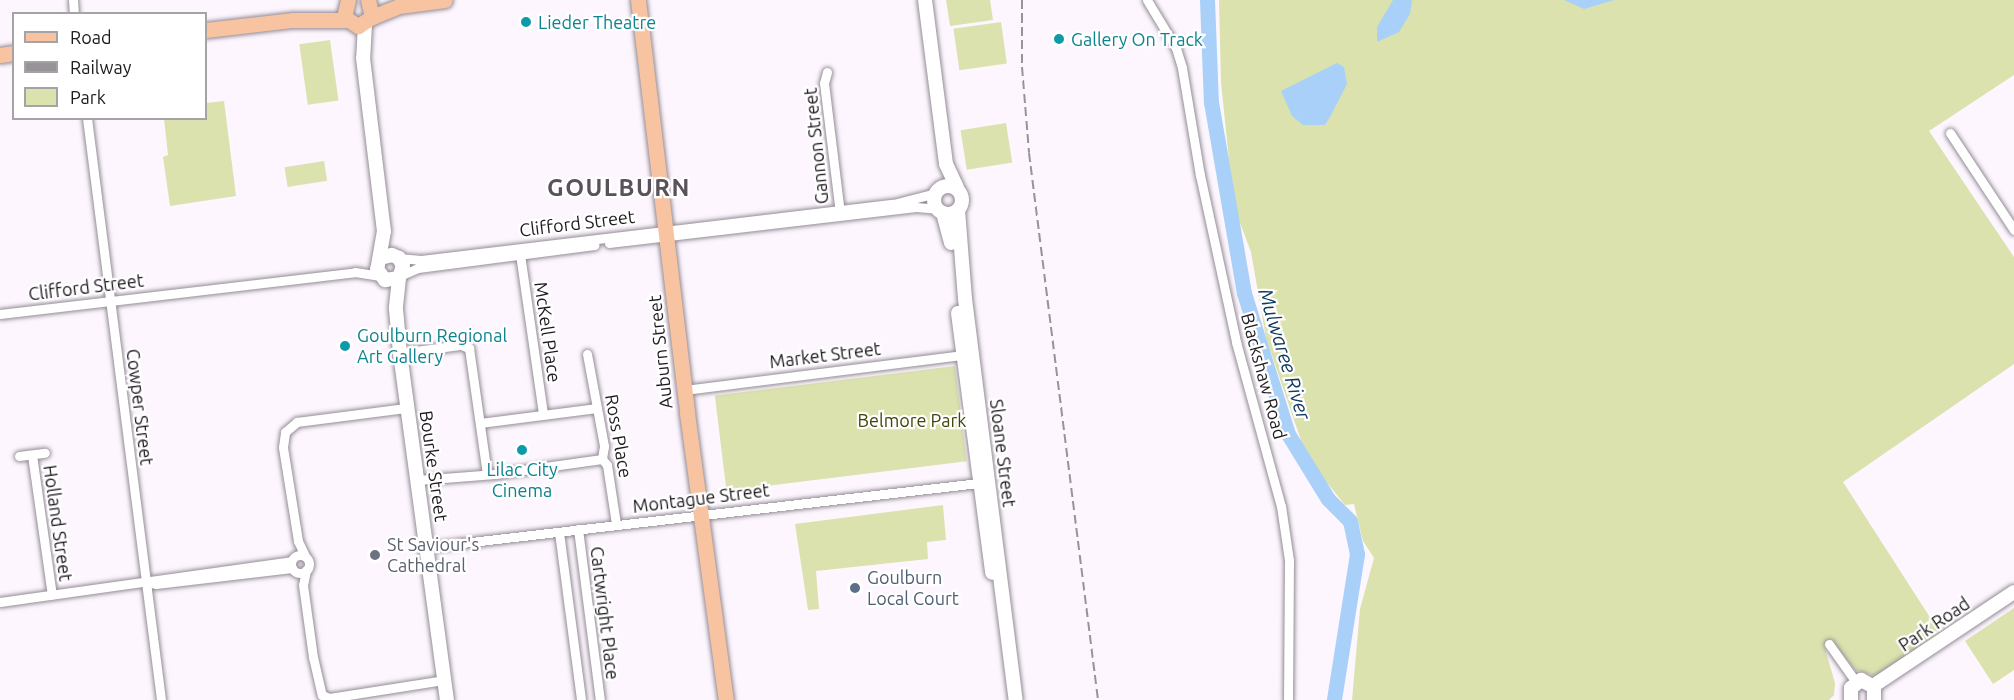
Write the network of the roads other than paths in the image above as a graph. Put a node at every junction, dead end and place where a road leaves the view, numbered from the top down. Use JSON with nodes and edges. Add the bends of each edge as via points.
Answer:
{"nodes":[{"id":1,"x":445,"y":0,"type":"edge"},
{"id":2,"x":638,"y":0,"type":"edge"},
{"id":3,"x":644,"y":0,"type":"edge"},
{"id":4,"x":925,"y":0,"type":"edge"},
{"id":5,"x":1147,"y":0,"type":"edge"},
{"id":6,"x":347,"y":2,"type":"edge"},
{"id":7,"x":362,"y":15,"type":"edge"},
{"id":8,"x":293,"y":20,"type":"junction"},
{"id":9,"x":207,"y":30,"type":"edge"},
{"id":10,"x":827,"y":72,"type":"dead end"},
{"id":11,"x":87,"y":120,"type":"edge"},
{"id":12,"x":1950,"y":133,"type":"dead end"},
{"id":13,"x":946,"y":164,"type":"junction"},
{"id":14,"x":957,"y":188,"type":"junction"},
{"id":15,"x":939,"y":190,"type":"junction"},
{"id":16,"x":958,"y":210,"type":"junction"},
{"id":17,"x":940,"y":211,"type":"junction"},
{"id":18,"x":840,"y":213,"type":"junction"},
{"id":19,"x":2014,"y":230,"type":"edge"},
{"id":20,"x":384,"y":231,"type":"junction"},
{"id":21,"x":670,"y":233,"type":"junction"},
{"id":22,"x":522,"y":251,"type":"junction"},
{"id":23,"x":504,"y":252,"type":"junction"},
{"id":24,"x":398,"y":257,"type":"junction"},
{"id":25,"x":380,"y":259,"type":"junction"},
{"id":26,"x":355,"y":272,"type":"junction"},
{"id":27,"x":400,"y":276,"type":"junction"},
{"id":28,"x":382,"y":278,"type":"junction"},
{"id":29,"x":110,"y":300,"type":"junction"},
{"id":30,"x":965,"y":300,"type":"junction"},
{"id":31,"x":396,"y":309,"type":"junction"},
{"id":32,"x":0,"y":314,"type":"edge"},
{"id":33,"x":400,"y":353,"type":"junction"},
{"id":34,"x":587,"y":354,"type":"dead end"},
{"id":35,"x":961,"y":355,"type":"junction"},
{"id":36,"x":693,"y":389,"type":"junction"},
{"id":37,"x":407,"y":408,"type":"junction"},
{"id":38,"x":597,"y":408,"type":"junction"},
{"id":39,"x":543,"y":414,"type":"junction"},
{"id":40,"x":480,"y":423,"type":"junction"},
{"id":41,"x":981,"y":428,"type":"junction"},
{"id":42,"x":45,"y":453,"type":"dead end"},
{"id":43,"x":32,"y":455,"type":"junction"},
{"id":44,"x":19,"y":456,"type":"dead end"},
{"id":45,"x":602,"y":459,"type":"junction"},
{"id":46,"x":487,"y":474,"type":"junction"},
{"id":47,"x":418,"y":480,"type":"junction"},
{"id":48,"x":979,"y":483,"type":"junction"},
{"id":49,"x":997,"y":512,"type":"dead end"},
{"id":50,"x":704,"y":514,"type":"junction"},
{"id":51,"x":616,"y":524,"type":"junction"},
{"id":52,"x":994,"y":528,"type":"junction"},
{"id":53,"x":578,"y":530,"type":"junction"},
{"id":54,"x":559,"y":532,"type":"junction"},
{"id":55,"x":428,"y":547,"type":"junction"},
{"id":56,"x":298,"y":564,"type":"junction"},
{"id":57,"x":145,"y":582,"type":"junction"},
{"id":58,"x":2014,"y":592,"type":"edge"},
{"id":59,"x":51,"y":595,"type":"junction"},
{"id":60,"x":0,"y":602,"type":"edge"},
{"id":61,"x":1829,"y":644,"type":"dead end"},
{"id":62,"x":444,"y":680,"type":"junction"},
{"id":63,"x":1856,"y":682,"type":"junction"},
{"id":64,"x":1874,"y":693,"type":"edge"},
{"id":65,"x":321,"y":697,"type":"edge"},
{"id":66,"x":161,"y":700,"type":"edge"},
{"id":67,"x":447,"y":700,"type":"edge"},
{"id":68,"x":581,"y":700,"type":"edge"},
{"id":69,"x":600,"y":700,"type":"edge"},
{"id":70,"x":726,"y":700,"type":"edge"},
{"id":71,"x":732,"y":700,"type":"edge"},
{"id":72,"x":1010,"y":700,"type":"edge"},
{"id":73,"x":1016,"y":700,"type":"edge"},
{"id":74,"x":1288,"y":700,"type":"edge"},
{"id":75,"x":1851,"y":700,"type":"edge"}],
"edges":[{"from":1,"to":7,"type":"main road"},
{"from":2,"to":21,"type":"main road","name":"Auburn Street"},
{"from":3,"to":21,"type":"main road","name":"Auburn Street"},
{"from":4,"to":13,"type":"street"},
{"from":5,"to":74,"type":"street","name":"Blackshaw Road","via":[[1176,48],[1182,68],[1236,342],[1281,506],[1289,567]]},
{"from":6,"to":7,"type":"main road"},
{"from":6,"to":8,"type":"main road"},
{"from":7,"to":8,"type":"main road"},
{"from":7,"to":20,"type":"street","via":[[363,58]]},
{"from":8,"to":9,"type":"main road"},
{"from":10,"to":18,"type":"street","name":"Gannon Street","via":[[824,83]]},
{"from":11,"to":29,"type":"street","name":"Cowper Street"},
{"from":12,"to":19,"type":"street"},
{"from":13,"to":14,"type":"street"},
{"from":13,"to":15,"type":"street"},
{"from":14,"to":15,"type":"street"},
{"from":14,"to":16,"type":"street","name":"Sloane Street","via":[[962,202]]},
{"from":15,"to":17,"type":"street","name":"Sloane Street"},
{"from":15,"to":18,"type":"street","name":"Clifford Street","via":[[893,204]]},
{"from":16,"to":17,"type":"street"},
{"from":16,"to":30,"type":"street","name":"Sloane Street"},
{"from":17,"to":18,"type":"street","name":"Clifford Street","via":[[916,207]]},
{"from":17,"to":35,"type":"street","name":"Sloane Street","via":[[950,231]]},
{"from":18,"to":21,"type":"street","name":"Clifford Street"},
{"from":20,"to":24,"type":"street"},
{"from":20,"to":25,"type":"street"},
{"from":21,"to":22,"type":"street","name":"Clifford Street"},
{"from":21,"to":36,"type":"main road","name":"Auburn Street"},
{"from":21,"to":50,"type":"main road","name":"Auburn Street"},
{"from":22,"to":23,"type":"street","name":"Clifford Street"},
{"from":22,"to":39,"type":"street","name":"McKell Place"},
{"from":23,"to":24,"type":"street","name":"Clifford Street","via":[[421,260]]},
{"from":23,"to":27,"type":"street","name":"Clifford Street","via":[[418,268]]},
{"from":24,"to":25,"type":"street"},
{"from":24,"to":27,"type":"street","name":"Bourke Street"},
{"from":25,"to":26,"type":"street","name":"Clifford Street"},
{"from":25,"to":28,"type":"street"},
{"from":26,"to":28,"type":"street","name":"Clifford Street"},
{"from":26,"to":29,"type":"street","name":"Clifford Street"},
{"from":27,"to":28,"type":"street"},
{"from":27,"to":31,"type":"street","name":"Bourke Street"},
{"from":28,"to":31,"type":"street","name":"Bourke Street"},
{"from":29,"to":32,"type":"street","name":"Clifford Street"},
{"from":29,"to":57,"type":"street","name":"Cowper Street"},
{"from":30,"to":35,"type":"street","via":[[967,342]]},
{"from":30,"to":41,"type":"street","name":"Sloane Street"},
{"from":31,"to":33,"type":"street","name":"Bourke Street"},
{"from":33,"to":37,"type":"street","name":"Bourke Street"},
{"from":33,"to":40,"type":"street","via":[[461,345],[469,348]]},
{"from":34,"to":38,"type":"street","name":"Ross Place"},
{"from":35,"to":36,"type":"street","name":"Market Street"},
{"from":35,"to":48,"type":"street","name":"Sloane Street"},
{"from":36,"to":50,"type":"main road","name":"Auburn Street"},
{"from":37,"to":47,"type":"street","name":"Bourke Street"},
{"from":37,"to":56,"type":"street","via":[[297,422],[285,432],[283,447]]},
{"from":38,"to":39,"type":"street"},
{"from":38,"to":45,"type":"street","name":"Ross Place"},
{"from":39,"to":40,"type":"street"},
{"from":40,"to":46,"type":"street"},
{"from":41,"to":48,"type":"street","via":[[983,477]]},
{"from":41,"to":52,"type":"street","name":"Sloane Street"},
{"from":42,"to":43,"type":"street","name":"Holland Street"},
{"from":43,"to":44,"type":"street","name":"Holland Street"},
{"from":43,"to":59,"type":"street","name":"Holland Street"},
{"from":45,"to":46,"type":"street"},
{"from":45,"to":51,"type":"street","name":"Ross Place","via":[[608,465]]},
{"from":46,"to":47,"type":"street"},
{"from":47,"to":55,"type":"street","name":"Bourke Street"},
{"from":48,"to":50,"type":"street","name":"Montague Street"},
{"from":48,"to":72,"type":"street","name":"Sloane Street"},
{"from":49,"to":52,"type":"street"},
{"from":50,"to":51,"type":"street","name":"Montague Street"},
{"from":50,"to":70,"type":"main road","name":"Auburn Street"},
{"from":50,"to":71,"type":"main road","name":"Auburn Street"},
{"from":51,"to":53,"type":"street","name":"Montague Street"},
{"from":52,"to":73,"type":"street","name":"Sloane Street"},
{"from":53,"to":54,"type":"street","name":"Montague Street"},
{"from":53,"to":69,"type":"street","name":"Cartwright Place"},
{"from":54,"to":55,"type":"street","name":"Montague Street"},
{"from":54,"to":68,"type":"street","name":"Cartwright Place"},
{"from":55,"to":62,"type":"street","name":"Bourke Street"},
{"from":56,"to":57,"type":"street"},
{"from":56,"to":65,"type":"street"},
{"from":57,"to":59,"type":"street"},
{"from":57,"to":66,"type":"street","name":"Cowper Street"},
{"from":58,"to":64,"type":"street","name":"Park Road"},
{"from":59,"to":60,"type":"street"},
{"from":61,"to":63,"type":"street"},
{"from":62,"to":65,"type":"street"},
{"from":62,"to":67,"type":"street","name":"Bourke Street"},
{"from":63,"to":64,"type":"street","via":[[1864,681]]},
{"from":63,"to":75,"type":"street","via":[[1850,691]]}]}
